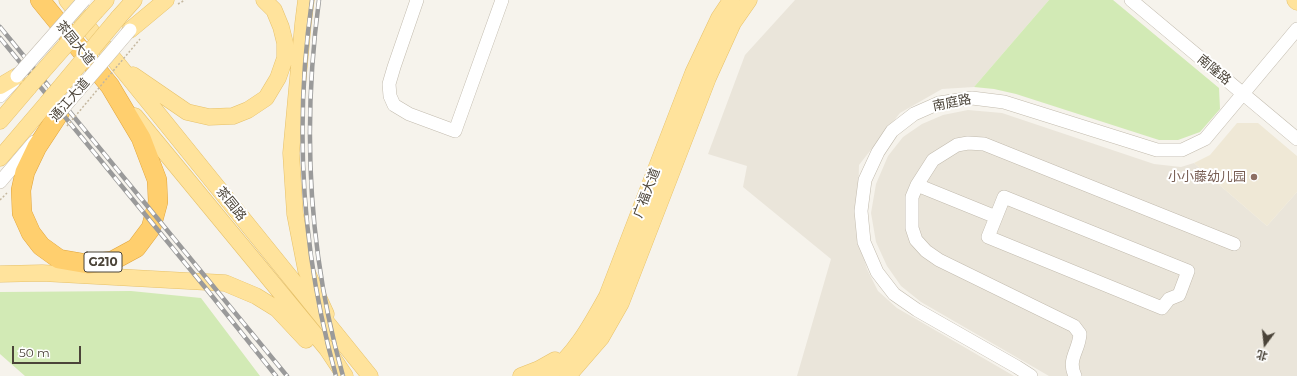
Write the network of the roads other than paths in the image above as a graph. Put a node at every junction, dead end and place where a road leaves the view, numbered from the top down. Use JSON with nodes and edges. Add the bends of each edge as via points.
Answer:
{"nodes":[{"id":1,"x":31,"y":0,"type":"edge"},
{"id":2,"x":40,"y":0,"type":"edge"},
{"id":3,"x":67,"y":0,"type":"edge"},
{"id":4,"x":84,"y":0,"type":"edge"},
{"id":5,"x":134,"y":0,"type":"edge"},
{"id":6,"x":156,"y":0,"type":"edge"},
{"id":7,"x":166,"y":0,"type":"edge"},
{"id":8,"x":264,"y":0,"type":"edge"},
{"id":9,"x":306,"y":0,"type":"edge"},
{"id":10,"x":417,"y":0,"type":"edge"},
{"id":11,"x":502,"y":0,"type":"edge"},
{"id":12,"x":731,"y":0,"type":"edge"},
{"id":13,"x":749,"y":0,"type":"edge"},
{"id":14,"x":1131,"y":0,"type":"edge"},
{"id":15,"x":1295,"y":0,"type":"edge"},
{"id":16,"x":1297,"y":2,"type":"edge"},
{"id":17,"x":101,"y":5,"type":"edge"},
{"id":18,"x":60,"y":24,"type":"junction"},
{"id":19,"x":1297,"y":30,"type":"edge"},
{"id":20,"x":92,"y":32,"type":"joint"},
{"id":21,"x":135,"y":35,"type":"junction"},
{"id":22,"x":118,"y":65,"type":"junction"},
{"id":23,"x":18,"y":76,"type":"junction"},
{"id":24,"x":0,"y":86,"type":"edge"},
{"id":25,"x":110,"y":86,"type":"junction"},
{"id":26,"x":1243,"y":94,"type":"junction"},
{"id":27,"x":0,"y":96,"type":"edge"},
{"id":28,"x":58,"y":114,"type":"junction"},
{"id":29,"x":0,"y":121,"type":"edge"},
{"id":30,"x":1297,"y":139,"type":"edge"},
{"id":31,"x":0,"y":158,"type":"edge"},
{"id":32,"x":0,"y":182,"type":"edge"},
{"id":33,"x":917,"y":185,"type":"junction"},
{"id":34,"x":996,"y":217,"type":"junction"},
{"id":35,"x":1234,"y":244,"type":"dead end"},
{"id":36,"x":0,"y":274,"type":"edge"},
{"id":37,"x":336,"y":336,"type":"junction"},
{"id":38,"x":572,"y":351,"type":"junction"},
{"id":39,"x":336,"y":376,"type":"edge"},
{"id":40,"x":345,"y":376,"type":"edge"},
{"id":41,"x":370,"y":376,"type":"edge"},
{"id":42,"x":521,"y":376,"type":"edge"},
{"id":43,"x":547,"y":376,"type":"edge"},
{"id":44,"x":568,"y":376,"type":"edge"},
{"id":45,"x":1031,"y":376,"type":"edge"},
{"id":46,"x":1075,"y":376,"type":"edge"}],
"edges":[{"from":1,"to":18,"type":"main road"},
{"from":2,"to":18,"type":"highway","name":"茶园大道","number":"G210"},
{"from":3,"to":20,"type":"main road","name":"茶园大道"},
{"from":4,"to":23,"type":"street","bridge":true},
{"from":5,"to":28,"type":"main road","bridge":true,"via":[[118,18]]},
{"from":6,"to":21,"type":"street","name":"通江大道","number":"G210"},
{"from":7,"to":21,"type":"main road"},
{"from":8,"to":22,"type":"main road","via":[[274,10],[281,27],[285,58],[278,78],[266,98],[248,110],[233,116],[209,117],[187,112]]},
{"from":9,"to":37,"type":"main road","via":[[291,154],[294,214],[306,270]]},
{"from":10,"to":11,"type":"street","via":[[389,84],[390,96],[394,105],[408,114],[455,131]]},
{"from":12,"to":38,"type":"main road","name":"广福大道","via":[[719,18],[693,73],[607,296],[589,329]]},
{"from":13,"to":44,"type":"main road","name":"广福大道","via":[[734,23],[708,78],[621,303],[601,338]]},
{"from":14,"to":26,"type":"street","name":"南隆路"},
{"from":15,"to":16,"type":"main road"},
{"from":17,"to":29,"type":"main road","bridge":true},
{"from":18,"to":25,"type":"highway","name":"茶园大道","number":"G210"},
{"from":19,"to":26,"type":"street","name":"南庭路"},
{"from":20,"to":22,"type":"main road","name":"茶园路"},
{"from":21,"to":28,"type":"street","name":"通江大道","number":"G210","bridge":true},
{"from":22,"to":37,"type":"main road","name":"茶园路"},
{"from":23,"to":24,"type":"main road"},
{"from":23,"to":27,"type":"street"},
{"from":25,"to":28,"type":"highway","number":"G210","via":[[141,138],[157,180],[158,202],[151,228],[136,248],[112,261],[88,264],[59,259],[42,246],[31,233],[22,213],[21,190],[25,172]]},
{"from":25,"to":40,"type":"main road","name":"茶园路","via":[[322,343]]},
{"from":26,"to":30,"type":"street","name":"南隆路"},
{"from":26,"to":45,"type":"street","name":"南庭路","via":[[1205,139],[1182,150],[1157,150],[1004,102],[972,98],[939,103],[914,114],[892,131],[878,152],[865,180],[861,211],[864,242],[877,272],[894,294],[917,310]]},
{"from":28,"to":31,"type":"main road","name":"通江大道"},
{"from":28,"to":32,"type":"street","name":"通江大道"},
{"from":33,"to":34,"type":"street"},
{"from":33,"to":35,"type":"street","via":[[933,160],[943,153],[957,145],[984,144]]},
{"from":33,"to":46,"type":"street","via":[[912,197],[911,212],[916,240],[939,260],[1074,326],[1080,334],[1071,366]]},
{"from":34,"to":34,"type":"street","via":[[1004,197],[1188,271],[1179,295],[1169,299],[1162,308],[988,237]]},
{"from":36,"to":39,"type":"main road","via":[[42,273],[225,283],[256,296],[277,309]]},
{"from":37,"to":41,"type":"main road","name":"茶园路"},
{"from":38,"to":42,"type":"main road","via":[[540,369]]},
{"from":38,"to":43,"type":"main road","name":"广福大道"}]}
